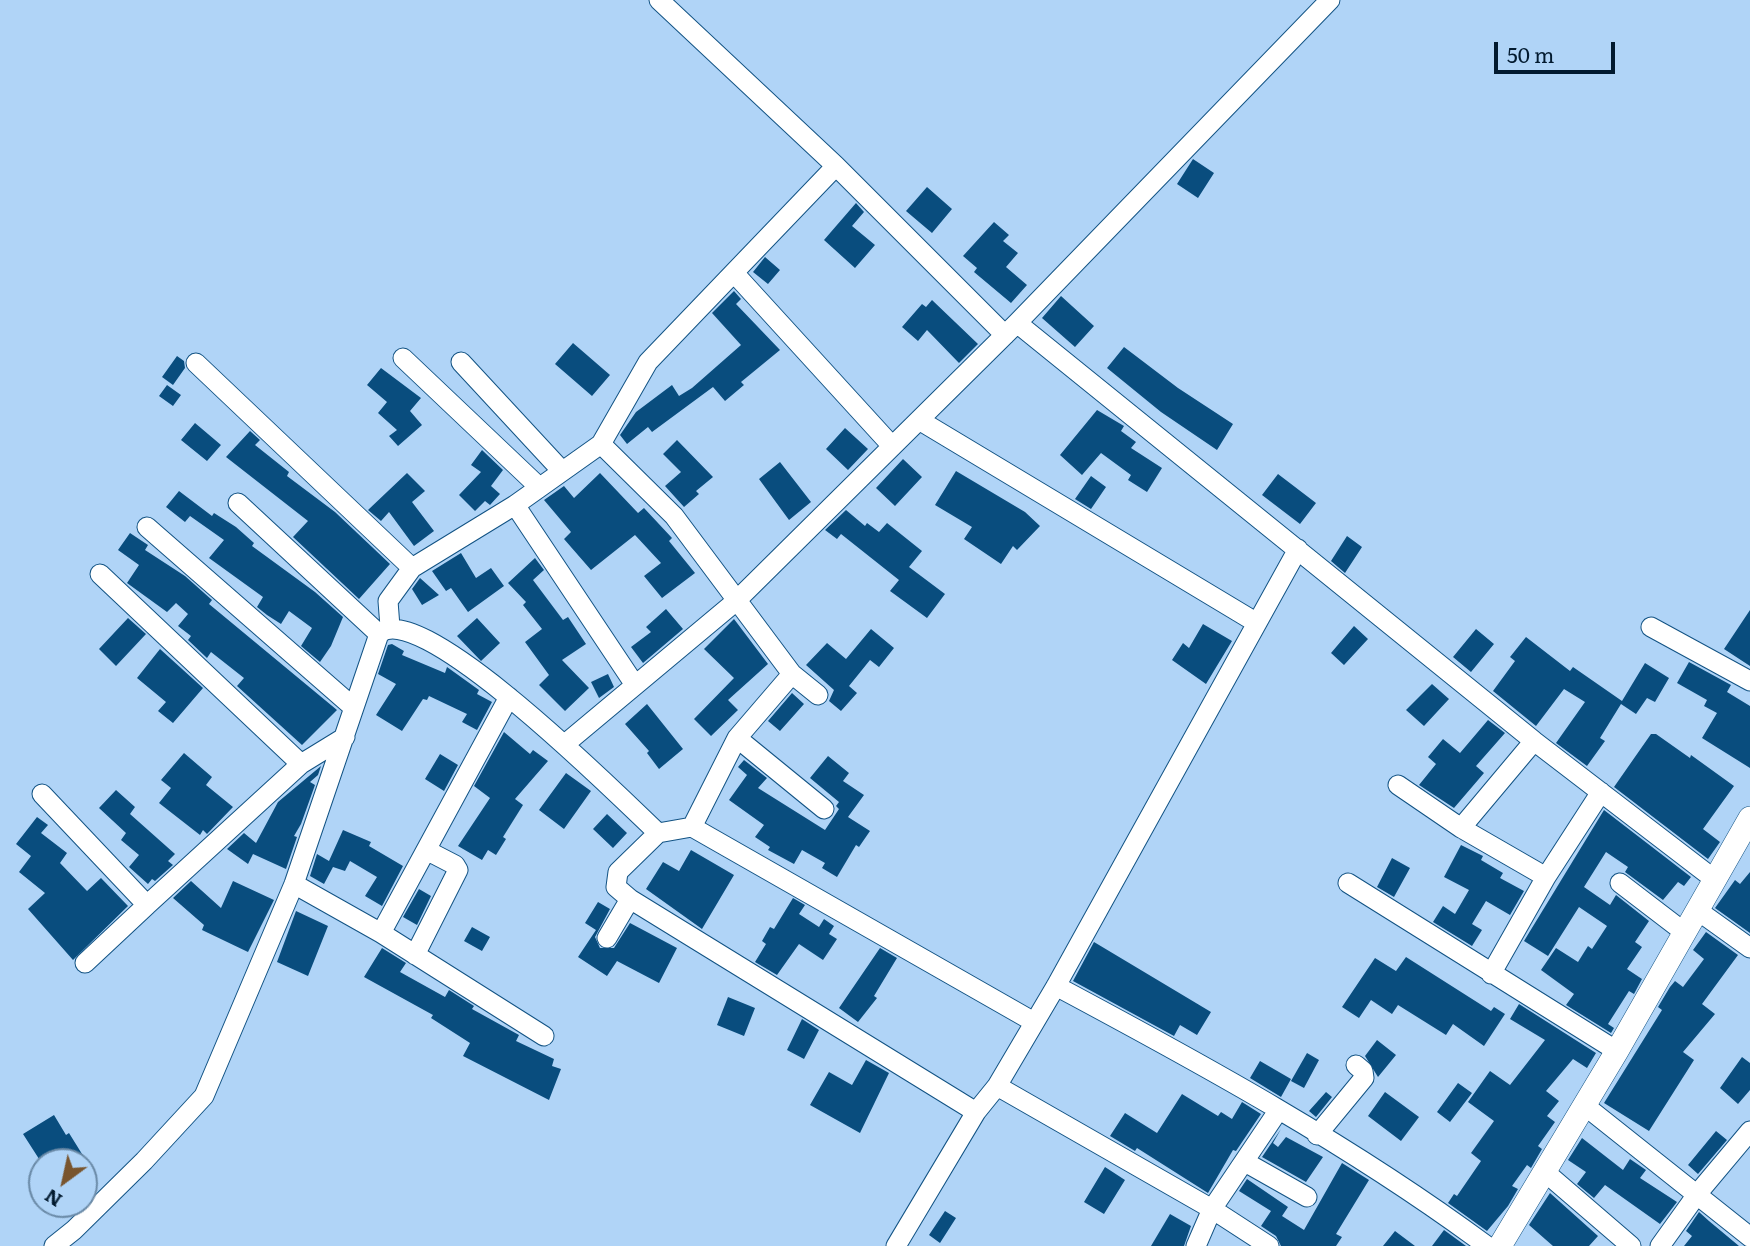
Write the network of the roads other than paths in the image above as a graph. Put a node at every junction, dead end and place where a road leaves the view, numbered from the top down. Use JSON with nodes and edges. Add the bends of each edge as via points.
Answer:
{"nodes":[{"id":1,"x":659,"y":0,"type":"edge"},
{"id":2,"x":1329,"y":0,"type":"edge"},
{"id":3,"x":836,"y":166,"type":"junction"},
{"id":4,"x":735,"y":274,"type":"junction"},
{"id":5,"x":1011,"y":330,"type":"junction"},
{"id":6,"x":403,"y":358,"type":"dead end"},
{"id":7,"x":461,"y":362,"type":"dead end"},
{"id":8,"x":196,"y":363,"type":"dead end"},
{"id":9,"x":919,"y":420,"type":"junction"},
{"id":10,"x":601,"y":444,"type":"junction"},
{"id":11,"x":892,"y":446,"type":"junction"},
{"id":12,"x":562,"y":471,"type":"junction"},
{"id":13,"x":538,"y":486,"type":"junction"},
{"id":14,"x":238,"y":503,"type":"dead end"},
{"id":15,"x":515,"y":505,"type":"junction"},
{"id":16,"x":147,"y":527,"type":"dead end"},
{"id":17,"x":1298,"y":549,"type":"junction"},
{"id":18,"x":412,"y":568,"type":"junction"},
{"id":19,"x":100,"y":574,"type":"dead end"},
{"id":20,"x":735,"y":602,"type":"junction"},
{"id":21,"x":1257,"y":623,"type":"junction"},
{"id":22,"x":1651,"y":627,"type":"dead end"},
{"id":23,"x":385,"y":630,"type":"junction"},
{"id":24,"x":792,"y":674,"type":"junction"},
{"id":25,"x":1750,"y":681,"type":"edge"},
{"id":26,"x":635,"y":685,"type":"junction"},
{"id":27,"x":818,"y":695,"type":"dead end"},
{"id":28,"x":509,"y":697,"type":"junction"},
{"id":29,"x":353,"y":707,"type":"junction"},
{"id":30,"x":345,"y":737,"type":"junction"},
{"id":31,"x":737,"y":738,"type":"junction"},
{"id":32,"x":1534,"y":741,"type":"junction"},
{"id":33,"x":565,"y":744,"type":"junction"},
{"id":34,"x":301,"y":764,"type":"junction"},
{"id":35,"x":1398,"y":785,"type":"dead end"},
{"id":36,"x":1601,"y":792,"type":"junction"},
{"id":37,"x":42,"y":794,"type":"dead end"},
{"id":38,"x":824,"y":809,"type":"dead end"},
{"id":39,"x":1750,"y":819,"type":"edge"},
{"id":40,"x":692,"y":827,"type":"junction"},
{"id":41,"x":1461,"y":828,"type":"junction"},
{"id":42,"x":658,"y":833,"type":"junction"},
{"id":43,"x":426,"y":850,"type":"junction"},
{"id":44,"x":1546,"y":877,"type":"junction"},
{"id":45,"x":1714,"y":879,"type":"junction"},
{"id":46,"x":1348,"y":883,"type":"dead end"},
{"id":47,"x":1620,"y":883,"type":"dead end"},
{"id":48,"x":294,"y":884,"type":"junction"},
{"id":49,"x":630,"y":899,"type":"junction"},
{"id":50,"x":147,"y":905,"type":"junction"},
{"id":51,"x":1697,"y":910,"type":"junction"},
{"id":52,"x":1685,"y":932,"type":"junction"},
{"id":53,"x":381,"y":933,"type":"junction"},
{"id":54,"x":607,"y":938,"type":"dead end"},
{"id":55,"x":1750,"y":948,"type":"edge"},
{"id":56,"x":415,"y":955,"type":"junction"},
{"id":57,"x":85,"y":963,"type":"dead end"},
{"id":58,"x":1491,"y":974,"type":"junction"},
{"id":59,"x":1056,"y":986,"type":"junction"},
{"id":60,"x":1034,"y":1021,"type":"junction"},
{"id":61,"x":544,"y":1036,"type":"dead end"},
{"id":62,"x":1617,"y":1051,"type":"junction"},
{"id":63,"x":1356,"y":1065,"type":"dead end"},
{"id":64,"x":997,"y":1086,"type":"junction"},
{"id":65,"x":1584,"y":1105,"type":"junction"},
{"id":66,"x":1278,"y":1111,"type":"junction"},
{"id":67,"x":976,"y":1112,"type":"junction"},
{"id":68,"x":1750,"y":1132,"type":"edge"},
{"id":69,"x":1317,"y":1135,"type":"junction"},
{"id":70,"x":1245,"y":1162,"type":"junction"},
{"id":71,"x":1545,"y":1172,"type":"junction"},
{"id":72,"x":1698,"y":1193,"type":"junction"},
{"id":73,"x":1307,"y":1197,"type":"dead end"},
{"id":74,"x":1212,"y":1209,"type":"junction"},
{"id":75,"x":1750,"y":1237,"type":"edge"},
{"id":76,"x":54,"y":1246,"type":"edge"},
{"id":77,"x":896,"y":1246,"type":"edge"},
{"id":78,"x":1196,"y":1246,"type":"edge"},
{"id":79,"x":1269,"y":1246,"type":"edge"},
{"id":80,"x":1487,"y":1246,"type":"edge"},
{"id":81,"x":1500,"y":1246,"type":"edge"},
{"id":82,"x":1631,"y":1246,"type":"edge"},
{"id":83,"x":1660,"y":1246,"type":"edge"}],
"edges":[{"from":1,"to":3,"type":"street"},
{"from":2,"to":5,"type":"street"},
{"from":3,"to":4,"type":"street"},
{"from":3,"to":5,"type":"street"},
{"from":4,"to":10,"type":"street","via":[[648,362]]},
{"from":4,"to":11,"type":"street"},
{"from":5,"to":9,"type":"street"},
{"from":5,"to":17,"type":"street"},
{"from":6,"to":13,"type":"street"},
{"from":7,"to":12,"type":"street"},
{"from":8,"to":18,"type":"street"},
{"from":9,"to":11,"type":"street"},
{"from":9,"to":21,"type":"street"},
{"from":10,"to":12,"type":"street"},
{"from":10,"to":20,"type":"street","via":[[674,516]]},
{"from":11,"to":20,"type":"street"},
{"from":12,"to":13,"type":"street"},
{"from":13,"to":15,"type":"street"},
{"from":14,"to":23,"type":"street"},
{"from":15,"to":18,"type":"street"},
{"from":15,"to":26,"type":"street"},
{"from":16,"to":29,"type":"street"},
{"from":17,"to":21,"type":"street"},
{"from":17,"to":32,"type":"street"},
{"from":18,"to":23,"type":"street","via":[[388,601]]},
{"from":19,"to":34,"type":"street"},
{"from":20,"to":24,"type":"street"},
{"from":20,"to":26,"type":"street"},
{"from":21,"to":59,"type":"street"},
{"from":22,"to":25,"type":"street"},
{"from":23,"to":28,"type":"street","via":[[435,645]]},
{"from":23,"to":29,"type":"street"},
{"from":24,"to":27,"type":"street"},
{"from":24,"to":31,"type":"street"},
{"from":26,"to":33,"type":"street"},
{"from":28,"to":33,"type":"street"},
{"from":28,"to":43,"type":"street"},
{"from":29,"to":30,"type":"street"},
{"from":30,"to":34,"type":"street"},
{"from":30,"to":48,"type":"street"},
{"from":31,"to":38,"type":"street"},
{"from":31,"to":40,"type":"street"},
{"from":32,"to":36,"type":"street"},
{"from":32,"to":41,"type":"street"},
{"from":33,"to":42,"type":"street"},
{"from":34,"to":50,"type":"street"},
{"from":35,"to":41,"type":"street"},
{"from":36,"to":44,"type":"street"},
{"from":36,"to":45,"type":"street"},
{"from":37,"to":50,"type":"street"},
{"from":39,"to":45,"type":"street"},
{"from":40,"to":42,"type":"street"},
{"from":40,"to":60,"type":"street"},
{"from":41,"to":44,"type":"street"},
{"from":42,"to":49,"type":"street","via":[[618,872],[616,887]]},
{"from":43,"to":53,"type":"street"},
{"from":43,"to":56,"type":"street","via":[[457,870]]},
{"from":44,"to":58,"type":"street"},
{"from":45,"to":51,"type":"street"},
{"from":46,"to":58,"type":"street"},
{"from":47,"to":52,"type":"street"},
{"from":48,"to":53,"type":"street"},
{"from":48,"to":76,"type":"street","via":[[204,1096]]},
{"from":49,"to":54,"type":"street"},
{"from":49,"to":67,"type":"street"},
{"from":50,"to":57,"type":"street"},
{"from":51,"to":52,"type":"street"},
{"from":51,"to":55,"type":"street"},
{"from":52,"to":62,"type":"street"},
{"from":53,"to":56,"type":"street"},
{"from":56,"to":61,"type":"street"},
{"from":58,"to":62,"type":"street"},
{"from":59,"to":60,"type":"street"},
{"from":59,"to":66,"type":"street"},
{"from":60,"to":64,"type":"street"},
{"from":62,"to":65,"type":"street"},
{"from":63,"to":69,"type":"street","via":[[1364,1078]]},
{"from":64,"to":67,"type":"street"},
{"from":64,"to":74,"type":"street"},
{"from":65,"to":71,"type":"street"},
{"from":65,"to":72,"type":"street"},
{"from":66,"to":69,"type":"street"},
{"from":66,"to":70,"type":"street"},
{"from":67,"to":77,"type":"street"},
{"from":68,"to":72,"type":"street"},
{"from":69,"to":80,"type":"street","via":[[1396,1182]]},
{"from":70,"to":73,"type":"street"},
{"from":70,"to":74,"type":"street"},
{"from":71,"to":81,"type":"street"},
{"from":71,"to":82,"type":"street"},
{"from":72,"to":75,"type":"street"},
{"from":72,"to":83,"type":"street"},
{"from":74,"to":78,"type":"street"},
{"from":74,"to":79,"type":"street"}]}
